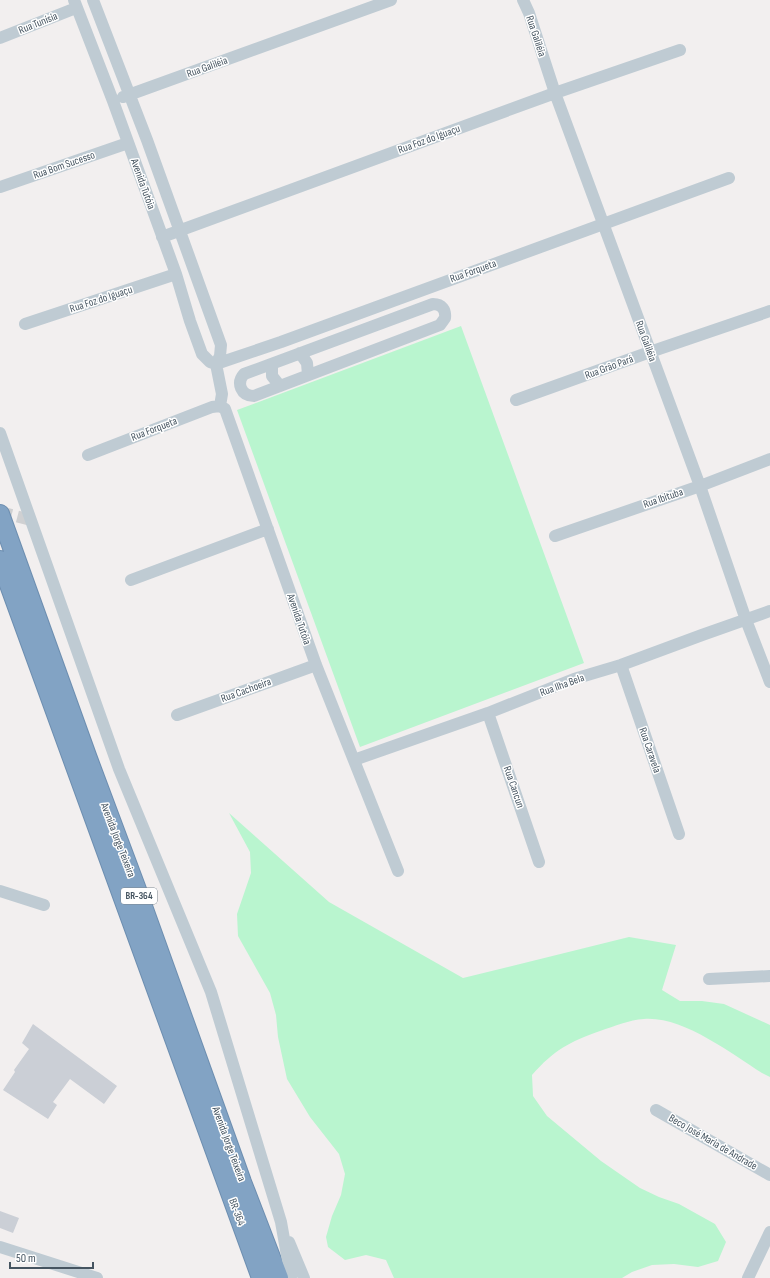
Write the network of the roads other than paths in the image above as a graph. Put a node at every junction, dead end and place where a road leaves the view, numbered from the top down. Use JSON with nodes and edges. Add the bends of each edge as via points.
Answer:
{"nodes":[{"id":1,"x":93,"y":0,"type":"edge"},
{"id":2,"x":391,"y":0,"type":"edge"},
{"id":3,"x":523,"y":0,"type":"edge"},
{"id":4,"x":75,"y":4,"type":"edge"},
{"id":5,"x":0,"y":38,"type":"edge"},
{"id":6,"x":680,"y":50,"type":"dead end"},
{"id":7,"x":554,"y":93,"type":"junction"},
{"id":8,"x":129,"y":95,"type":"junction"},
{"id":9,"x":113,"y":101,"type":"junction"},
{"id":10,"x":128,"y":143,"type":"junction"},
{"id":11,"x":729,"y":178,"type":"dead end"},
{"id":12,"x":0,"y":187,"type":"edge"},
{"id":13,"x":604,"y":224,"type":"junction"},
{"id":14,"x":179,"y":230,"type":"junction"},
{"id":15,"x":162,"y":237,"type":"junction"},
{"id":16,"x":176,"y":274,"type":"junction"},
{"id":17,"x":770,"y":311,"type":"edge"},
{"id":18,"x":25,"y":324,"type":"dead end"},
{"id":19,"x":281,"y":342,"type":"junction"},
{"id":20,"x":650,"y":352,"type":"junction"},
{"id":21,"x":300,"y":353,"type":"junction"},
{"id":22,"x":287,"y":358,"type":"junction"},
{"id":23,"x":216,"y":364,"type":"junction"},
{"id":24,"x":272,"y":364,"type":"junction"},
{"id":25,"x":308,"y":375,"type":"junction"},
{"id":26,"x":280,"y":386,"type":"junction"},
{"id":27,"x":516,"y":400,"type":"dead end"},
{"id":28,"x":220,"y":406,"type":"junction"},
{"id":29,"x":0,"y":433,"type":"edge"},
{"id":30,"x":88,"y":455,"type":"dead end"},
{"id":31,"x":770,"y":459,"type":"edge"},
{"id":32,"x":700,"y":486,"type":"junction"},
{"id":33,"x":0,"y":514,"type":"edge"},
{"id":34,"x":268,"y":529,"type":"junction"},
{"id":35,"x":555,"y":536,"type":"dead end"},
{"id":36,"x":0,"y":560,"type":"edge"},
{"id":37,"x":132,"y":580,"type":"dead end"},
{"id":38,"x":770,"y":611,"type":"edge"},
{"id":39,"x":746,"y":620,"type":"junction"},
{"id":40,"x":316,"y":665,"type":"junction"},
{"id":41,"x":621,"y":665,"type":"junction"},
{"id":42,"x":770,"y":682,"type":"edge"},
{"id":43,"x":488,"y":713,"type":"junction"},
{"id":44,"x":177,"y":715,"type":"dead end"},
{"id":45,"x":354,"y":760,"type":"junction"},
{"id":46,"x":678,"y":834,"type":"dead end"},
{"id":47,"x":540,"y":862,"type":"dead end"},
{"id":48,"x":398,"y":871,"type":"dead end"},
{"id":49,"x":0,"y":891,"type":"edge"},
{"id":50,"x":44,"y":905,"type":"dead end"},
{"id":51,"x":770,"y":976,"type":"edge"},
{"id":52,"x":709,"y":980,"type":"dead end"},
{"id":53,"x":656,"y":1110,"type":"dead end"},
{"id":54,"x":770,"y":1175,"type":"edge"},
{"id":55,"x":281,"y":1222,"type":"junction"},
{"id":56,"x":770,"y":1232,"type":"edge"},
{"id":57,"x":0,"y":1247,"type":"edge"},
{"id":58,"x":97,"y":1278,"type":"edge"},
{"id":59,"x":261,"y":1278,"type":"edge"},
{"id":60,"x":279,"y":1278,"type":"edge"},
{"id":61,"x":291,"y":1278,"type":"edge"},
{"id":62,"x":304,"y":1278,"type":"edge"},
{"id":63,"x":748,"y":1278,"type":"edge"}],
"edges":[{"from":1,"to":8,"type":"street","name":"Avenida Tutóia"},
{"from":2,"to":8,"type":"street","name":"Rua Galiléia"},
{"from":3,"to":7,"type":"street","name":"Rua Galiléia"},
{"from":4,"to":5,"type":"street","name":"Rua Tunísia"},
{"from":4,"to":9,"type":"street","name":"Avenida Tutóia"},
{"from":6,"to":7,"type":"street","name":"Rua Foz do Iguaçu"},
{"from":7,"to":13,"type":"street","name":"Rua Galiléia"},
{"from":7,"to":14,"type":"street","name":"Rua Foz do Iguaçu"},
{"from":8,"to":9,"type":"street","name":"Rua Galiléia"},
{"from":8,"to":14,"type":"street","name":"Avenida Tutóia"},
{"from":9,"to":10,"type":"street","name":"Avenida Tutóia"},
{"from":10,"to":12,"type":"street","name":"Rua Bom Sucesso"},
{"from":10,"to":15,"type":"street","name":"Avenida Tutóia"},
{"from":11,"to":13,"type":"street","name":"Rua Forqueta"},
{"from":13,"to":19,"type":"street","name":"Rua Forqueta"},
{"from":13,"to":20,"type":"street","name":"Rua Galiléia"},
{"from":14,"to":15,"type":"street","name":"Rua Foz do Iguaçu"},
{"from":14,"to":23,"type":"street","name":"Avenida Tutóia","via":[[221,345]]},
{"from":15,"to":16,"type":"street","name":"Avenida Tutóia"},
{"from":16,"to":18,"type":"street","name":"Rua Foz do Iguaçu"},
{"from":16,"to":23,"type":"street","name":"Avenida Tutóia","via":[[202,354]]},
{"from":17,"to":20,"type":"street","name":"Rua Grão Pará"},
{"from":19,"to":22,"type":"street"},
{"from":19,"to":23,"type":"street","name":"Rua Forqueta"},
{"from":20,"to":27,"type":"street","name":"Rua Grão Pará"},
{"from":20,"to":32,"type":"street","name":"Rua Galiléia"},
{"from":21,"to":22,"type":"street"},
{"from":21,"to":25,"type":"street","via":[[307,363]]},
{"from":21,"to":25,"type":"street","via":[[433,304],[445,310],[445,318],[440,325]]},
{"from":22,"to":24,"type":"street"},
{"from":23,"to":28,"type":"street","name":"Avenida Tutóia","via":[[222,394]]},
{"from":24,"to":26,"type":"street","via":[[272,376]]},
{"from":24,"to":26,"type":"street","via":[[244,374],[240,380],[240,388],[250,396]]},
{"from":25,"to":26,"type":"street"},
{"from":28,"to":30,"type":"street","name":"Rua Forqueta","via":[[212,406]]},
{"from":28,"to":34,"type":"street","name":"Avenida Tutóia","via":[[225,409]]},
{"from":29,"to":55,"type":"street","via":[[119,768],[211,992]]},
{"from":31,"to":32,"type":"street","name":"Rua Ibituba"},
{"from":32,"to":35,"type":"street","name":"Rua Ibituba"},
{"from":32,"to":39,"type":"street","name":"Rua Galiléia"},
{"from":33,"to":60,"type":"highway","name":"Avenida Jorge Teixeira","number":"BR-364"},
{"from":34,"to":37,"type":"street"},
{"from":34,"to":40,"type":"street","name":"Avenida Tutóia"},
{"from":36,"to":59,"type":"highway","name":"BR-364","number":"BR-364"},
{"from":38,"to":39,"type":"street","name":"Rua Ilha Bela"},
{"from":39,"to":41,"type":"street","name":"Rua Ilha Bela"},
{"from":39,"to":42,"type":"street","name":"Rua Galiléia"},
{"from":40,"to":44,"type":"street","name":"Rua Cachoeira"},
{"from":40,"to":45,"type":"street","name":"Avenida Tutóia"},
{"from":41,"to":43,"type":"street","name":"Rua Ilha Bela","via":[[574,679]]},
{"from":41,"to":46,"type":"street","name":"Rua Caravela"},
{"from":43,"to":45,"type":"street","name":"Rua Ilha Bela"},
{"from":43,"to":47,"type":"street","name":"Rua Cancun"},
{"from":45,"to":48,"type":"street","name":"Avenida Tutóia"},
{"from":49,"to":50,"type":"street"},
{"from":51,"to":52,"type":"street"},
{"from":53,"to":54,"type":"street","name":"Beco José Maria de Andrade"},
{"from":55,"to":61,"type":"street"},
{"from":55,"to":62,"type":"street"},
{"from":56,"to":63,"type":"street"},
{"from":57,"to":58,"type":"street"}]}
